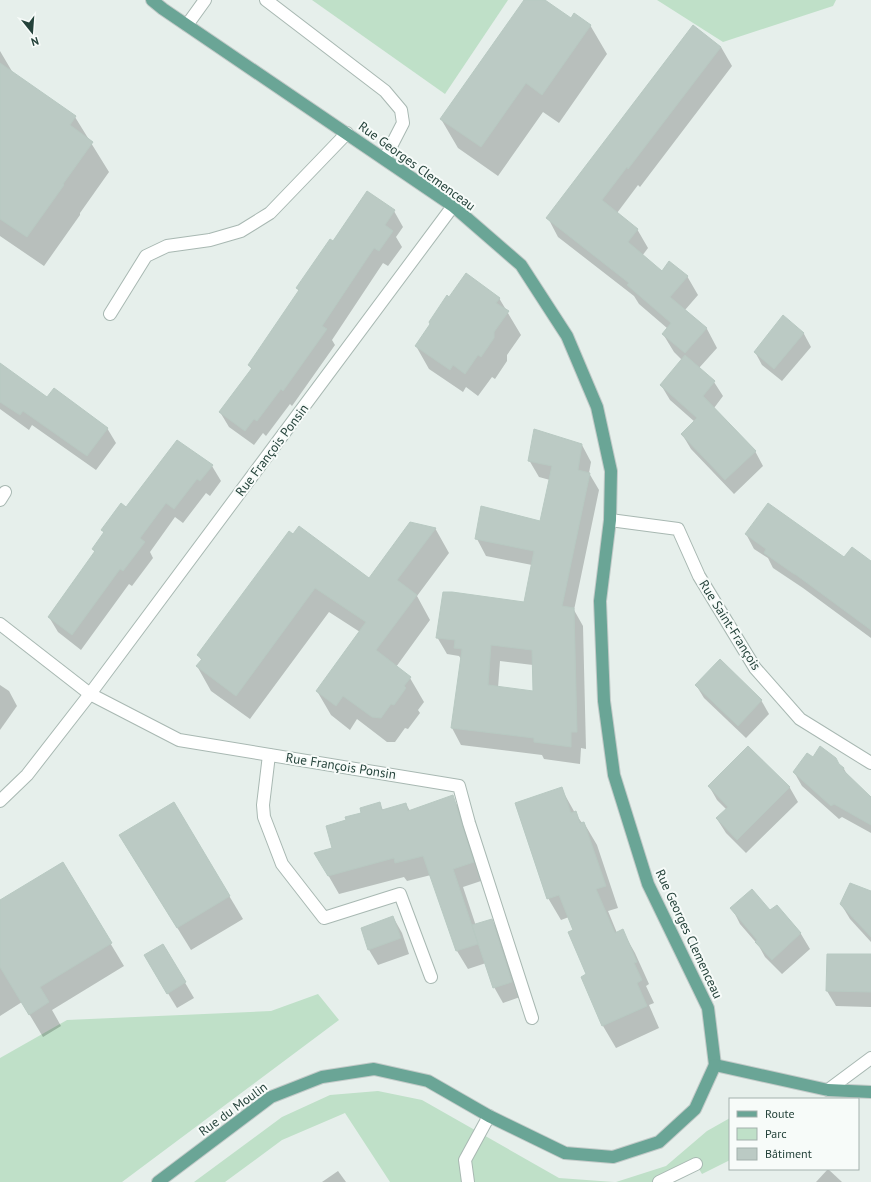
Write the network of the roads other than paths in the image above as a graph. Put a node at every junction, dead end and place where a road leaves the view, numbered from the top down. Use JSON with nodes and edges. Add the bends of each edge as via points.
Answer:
{"nodes":[{"id":1,"x":152,"y":0,"type":"edge"},
{"id":2,"x":205,"y":0,"type":"edge"},
{"id":3,"x":266,"y":0,"type":"edge"},
{"id":4,"x":187,"y":24,"type":"junction"},
{"id":5,"x":347,"y":133,"type":"junction"},
{"id":6,"x":384,"y":158,"type":"junction"},
{"id":7,"x":453,"y":206,"type":"junction"},
{"id":8,"x":110,"y":314,"type":"dead end"},
{"id":9,"x":610,"y":520,"type":"junction"},
{"id":10,"x":0,"y":624,"type":"edge"},
{"id":11,"x":90,"y":694,"type":"junction"},
{"id":12,"x":269,"y":755,"type":"junction"},
{"id":13,"x":871,"y":763,"type":"edge"},
{"id":14,"x":0,"y":801,"type":"edge"},
{"id":15,"x":432,"y":977,"type":"dead end"},
{"id":16,"x":532,"y":1018,"type":"dead end"},
{"id":17,"x":871,"y":1058,"type":"edge"},
{"id":18,"x":715,"y":1065,"type":"junction"},
{"id":19,"x":828,"y":1090,"type":"junction"},
{"id":20,"x":871,"y":1092,"type":"edge"},
{"id":21,"x":490,"y":1116,"type":"junction"},
{"id":22,"x":696,"y":1164,"type":"dead end"},
{"id":23,"x":158,"y":1182,"type":"edge"},
{"id":24,"x":468,"y":1182,"type":"edge"},
{"id":25,"x":659,"y":1182,"type":"edge"}],
"edges":[{"from":1,"to":4,"type":"main road","name":"Rue Georges Clemenceau"},
{"from":2,"to":4,"type":"street"},
{"from":3,"to":6,"type":"street","via":[[384,91],[401,110],[403,123]]},
{"from":4,"to":5,"type":"main road","name":"Rue Georges Clemenceau"},
{"from":5,"to":6,"type":"main road","name":"Rue Georges Clemenceau"},
{"from":5,"to":8,"type":"street","via":[[270,214],[241,231],[210,240],[167,246],[146,256]]},
{"from":6,"to":7,"type":"main road","name":"Rue Georges Clemenceau"},
{"from":7,"to":9,"type":"main road","name":"Rue Georges Clemenceau","via":[[521,265],[567,336],[597,407],[611,471]]},
{"from":7,"to":11,"type":"street","name":"Rue François Ponsin"},
{"from":9,"to":13,"type":"street","name":"Rue Saint-François","via":[[678,529],[699,576],[755,668],[800,718]]},
{"from":9,"to":18,"type":"main road","name":"Rue Georges Clemenceau","via":[[600,601],[604,701],[614,775],[648,884],[708,1008]]},
{"from":10,"to":11,"type":"street","name":"Rue François Ponsin"},
{"from":11,"to":12,"type":"street","name":"Rue François Ponsin","via":[[179,740]]},
{"from":11,"to":14,"type":"street","name":"Rue François Ponsin","via":[[27,775]]},
{"from":12,"to":15,"type":"street","via":[[264,816],[282,864],[324,918],[400,894]]},
{"from":12,"to":16,"type":"street","name":"Rue François Ponsin","via":[[459,786]]},
{"from":17,"to":19,"type":"street"},
{"from":18,"to":19,"type":"main road"},
{"from":18,"to":21,"type":"main road","name":"Rue du Moulin","via":[[695,1109],[669,1133],[659,1142],[613,1157],[565,1153]]},
{"from":19,"to":20,"type":"main road"},
{"from":21,"to":23,"type":"main road","name":"Rue du Moulin","via":[[428,1081],[374,1069],[322,1077],[271,1097]]},
{"from":21,"to":24,"type":"street","via":[[465,1160]]},
{"from":22,"to":25,"type":"street"}]}
